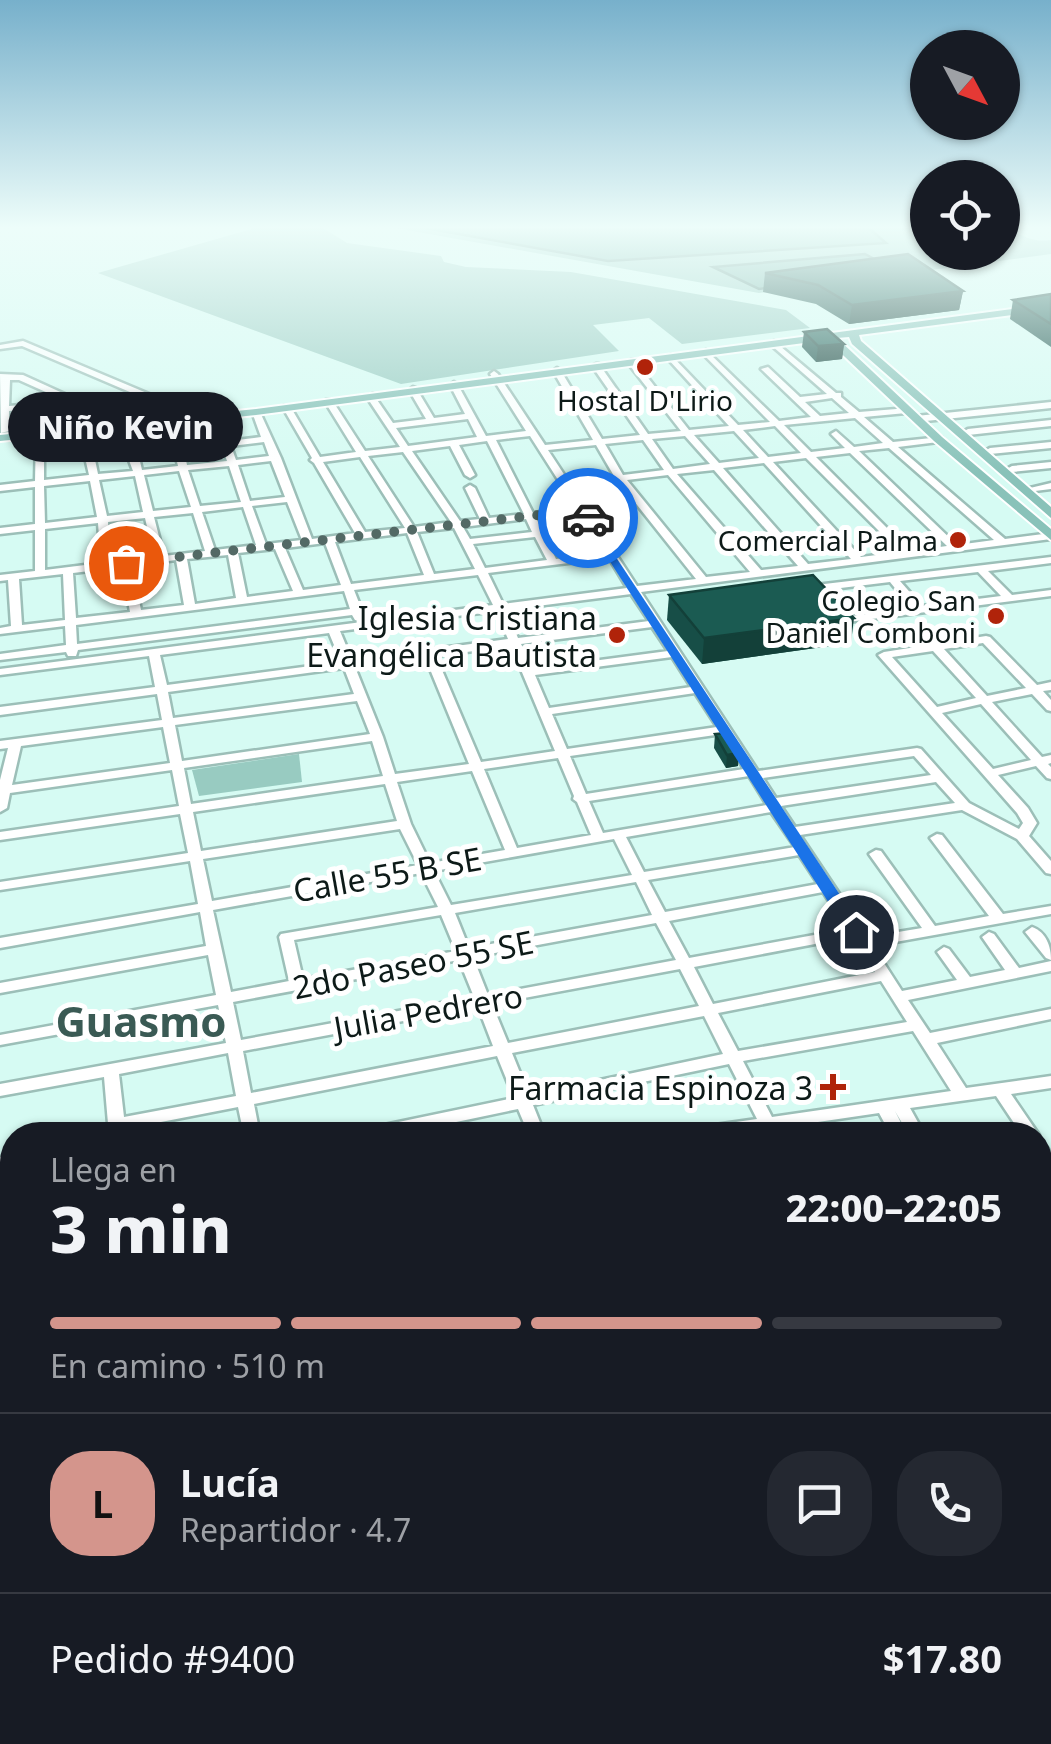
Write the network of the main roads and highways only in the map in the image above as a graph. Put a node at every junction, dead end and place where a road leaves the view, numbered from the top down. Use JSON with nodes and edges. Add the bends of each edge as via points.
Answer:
{"nodes":[{"id":1,"x":1011,"y":309,"type":"edge"},
{"id":2,"x":850,"y":331,"type":"junction"},
{"id":3,"x":827,"y":334,"type":"junction"},
{"id":4,"x":496,"y":377,"type":"junction"},
{"id":5,"x":927,"y":416,"type":"junction"},
{"id":6,"x":1,"y":433,"type":"edge"},
{"id":7,"x":1051,"y":502,"type":"edge"},
{"id":8,"x":1051,"y":514,"type":"edge"},
{"id":9,"x":1051,"y":526,"type":"edge"},
{"id":10,"x":1051,"y":536,"type":"edge"}],
"edges":[{"from":1,"to":2,"type":"main road"},
{"from":2,"to":3,"type":"main road"},
{"from":2,"to":5,"type":"main road"},
{"from":3,"to":4,"type":"main road"},
{"from":3,"to":4,"type":"main road"},
{"from":3,"to":5,"type":"main road"},
{"from":3,"to":5,"type":"main road"},
{"from":4,"to":6,"type":"main road"},
{"from":4,"to":6,"type":"main road","via":[[174,422]]},
{"from":5,"to":7,"type":"main road","via":[[968,432]]},
{"from":5,"to":8,"type":"main road"},
{"from":5,"to":9,"type":"main road"},
{"from":5,"to":10,"type":"main road","via":[[938,440]]}]}
